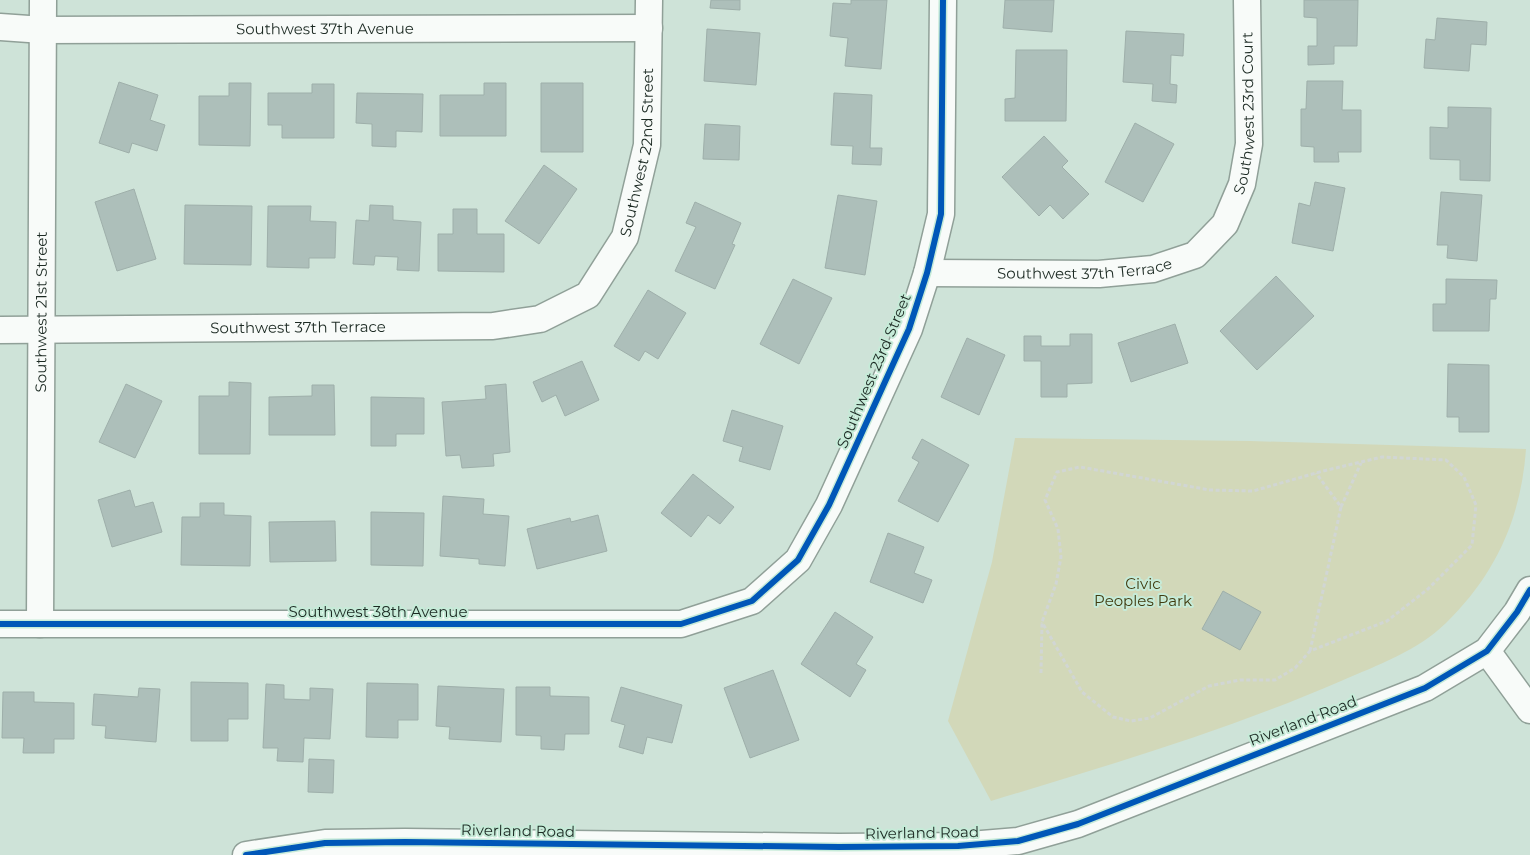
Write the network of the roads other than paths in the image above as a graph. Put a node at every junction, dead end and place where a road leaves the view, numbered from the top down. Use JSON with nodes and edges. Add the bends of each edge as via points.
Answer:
{"nodes":[{"id":1,"x":44,"y":0,"type":"edge"},
{"id":2,"x":649,"y":0,"type":"edge"},
{"id":3,"x":944,"y":0,"type":"edge"},
{"id":4,"x":1247,"y":0,"type":"edge"},
{"id":5,"x":0,"y":28,"type":"edge"},
{"id":6,"x":649,"y":28,"type":"junction"},
{"id":7,"x":43,"y":30,"type":"junction"},
{"id":8,"x":1226,"y":224,"type":"joint"},
{"id":9,"x":927,"y":273,"type":"junction"},
{"id":10,"x":588,"y":295,"type":"joint"},
{"id":11,"x":0,"y":330,"type":"edge"},
{"id":12,"x":42,"y":331,"type":"junction"},
{"id":13,"x":1530,"y":590,"type":"edge"},
{"id":14,"x":752,"y":601,"type":"joint"},
{"id":15,"x":0,"y":624,"type":"edge"},
{"id":16,"x":40,"y":624,"type":"junction"},
{"id":17,"x":1486,"y":651,"type":"junction"},
{"id":18,"x":1530,"y":710,"type":"edge"},
{"id":19,"x":428,"y":848,"type":"edge"},
{"id":20,"x":839,"y":851,"type":"edge"},
{"id":21,"x":246,"y":855,"type":"edge"}],
"edges":[{"from":1,"to":7,"type":"street","name":"Southwest 21st Street"},
{"from":2,"to":6,"type":"street","name":"Southwest 22nd Street"},
{"from":3,"to":9,"type":"street","name":"Southwest 23rd Street","via":[[941,214]]},
{"from":4,"to":8,"type":"street","name":"Southwest 23rd Court","via":[[1249,144],[1242,184]]},
{"from":5,"to":7,"type":"street","name":"Southwest 37th Avenue"},
{"from":6,"to":7,"type":"street","name":"Southwest 37th Avenue"},
{"from":6,"to":10,"type":"street","name":"Southwest 22nd Street","via":[[648,146],[625,237]]},
{"from":7,"to":12,"type":"street","name":"Southwest 21st Street"},
{"from":8,"to":9,"type":"street","name":"Southwest 37th Terrace","via":[[1195,255],[1154,269],[1099,274]]},
{"from":9,"to":14,"type":"street","name":"Southwest 23rd Street","via":[[909,329],[829,505],[798,560]]},
{"from":10,"to":12,"type":"street","name":"Southwest 37th Terrace","via":[[540,319],[493,326]]},
{"from":11,"to":12,"type":"street","name":"Southwest 37th Terrace"},
{"from":12,"to":16,"type":"street","name":"Southwest 21st Street"},
{"from":13,"to":17,"type":"street","name":"Riverland Road"},
{"from":14,"to":16,"type":"street","name":"Southwest 38th Avenue","via":[[681,624]]},
{"from":15,"to":16,"type":"street","name":"Southwest 38th Avenue"},
{"from":17,"to":18,"type":"street"},
{"from":17,"to":20,"type":"street","name":"Riverland Road","via":[[1425,688],[1078,824],[1018,841]]},
{"from":19,"to":20,"type":"street","name":"Riverland Road"},
{"from":19,"to":21,"type":"street","name":"Riverland Road","via":[[326,844]]}]}
